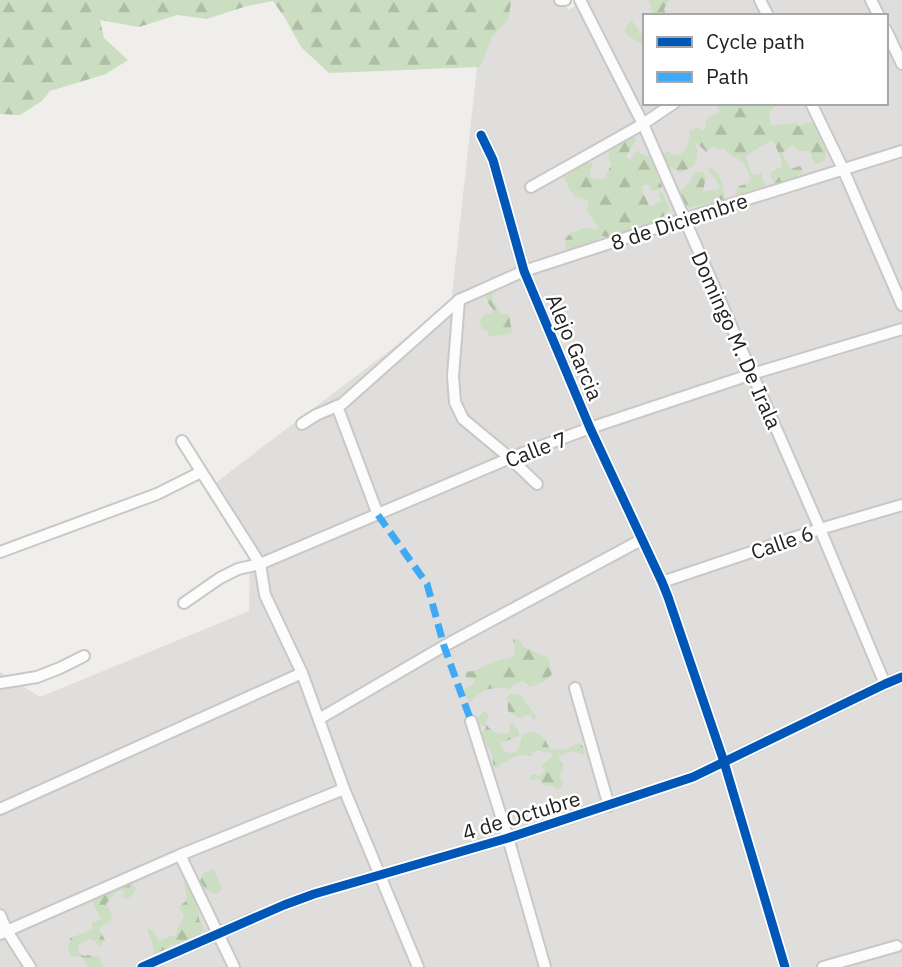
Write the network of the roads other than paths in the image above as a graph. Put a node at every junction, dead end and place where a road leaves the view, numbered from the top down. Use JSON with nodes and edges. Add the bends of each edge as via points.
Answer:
{"nodes":[{"id":1,"x":560,"y":0,"type":"edge"},
{"id":2,"x":565,"y":0,"type":"edge"},
{"id":3,"x":580,"y":0,"type":"edge"},
{"id":4,"x":888,"y":34,"type":"edge"},
{"id":5,"x":902,"y":64,"type":"edge"},
{"id":6,"x":671,"y":105,"type":"edge"},
{"id":7,"x":812,"y":105,"type":"edge"},
{"id":8,"x":643,"y":124,"type":"junction"},
{"id":9,"x":481,"y":135,"type":"dead end"},
{"id":10,"x":902,"y":151,"type":"edge"},
{"id":11,"x":843,"y":169,"type":"junction"},
{"id":12,"x":531,"y":187,"type":"dead end"},
{"id":13,"x":684,"y":219,"type":"junction"},
{"id":14,"x":524,"y":271,"type":"junction"},
{"id":15,"x":460,"y":300,"type":"junction"},
{"id":16,"x":902,"y":306,"type":"edge"},
{"id":17,"x":902,"y":328,"type":"edge"},
{"id":18,"x":752,"y":374,"type":"junction"},
{"id":19,"x":337,"y":406,"type":"junction"},
{"id":20,"x":302,"y":424,"type":"dead end"},
{"id":21,"x":590,"y":428,"type":"junction"},
{"id":22,"x":182,"y":441,"type":"dead end"},
{"id":23,"x":510,"y":458,"type":"junction"},
{"id":24,"x":201,"y":472,"type":"junction"},
{"id":25,"x":537,"y":484,"type":"dead end"},
{"id":26,"x":902,"y":505,"type":"edge"},
{"id":27,"x":378,"y":515,"type":"junction"},
{"id":28,"x":820,"y":529,"type":"junction"},
{"id":29,"x":641,"y":540,"type":"junction"},
{"id":30,"x":0,"y":552,"type":"edge"},
{"id":31,"x":260,"y":564,"type":"junction"},
{"id":32,"x":662,"y":582,"type":"junction"},
{"id":33,"x":184,"y":603,"type":"dead end"},
{"id":34,"x":84,"y":656,"type":"dead end"},
{"id":35,"x":302,"y":673,"type":"junction"},
{"id":36,"x":902,"y":677,"type":"edge"},
{"id":37,"x":0,"y":683,"type":"edge"},
{"id":38,"x":885,"y":684,"type":"junction"},
{"id":39,"x":575,"y":688,"type":"dead end"},
{"id":40,"x":318,"y":719,"type":"junction"},
{"id":41,"x":471,"y":721,"type":"dead end"},
{"id":42,"x":724,"y":762,"type":"junction"},
{"id":43,"x":345,"y":789,"type":"junction"},
{"id":44,"x":609,"y":806,"type":"junction"},
{"id":45,"x":0,"y":809,"type":"edge"},
{"id":46,"x":508,"y":838,"type":"junction"},
{"id":47,"x":180,"y":855,"type":"junction"},
{"id":48,"x":379,"y":874,"type":"junction"},
{"id":49,"x":0,"y":915,"type":"edge"},
{"id":50,"x":4,"y":932,"type":"edge"},
{"id":51,"x":218,"y":933,"type":"junction"},
{"id":52,"x":897,"y":946,"type":"dead end"},
{"id":53,"x":30,"y":967,"type":"edge"},
{"id":54,"x":142,"y":967,"type":"edge"},
{"id":55,"x":234,"y":967,"type":"edge"},
{"id":56,"x":418,"y":967,"type":"edge"},
{"id":57,"x":545,"y":967,"type":"edge"},
{"id":58,"x":785,"y":967,"type":"edge"},
{"id":59,"x":824,"y":967,"type":"edge"}],
"edges":[{"from":1,"to":2,"type":"street"},
{"from":3,"to":8,"type":"street","name":"Domingo M. De Irala"},
{"from":4,"to":5,"type":"street"},
{"from":6,"to":8,"type":"street"},
{"from":7,"to":11,"type":"street"},
{"from":8,"to":12,"type":"street"},
{"from":8,"to":13,"type":"street","name":"Domingo M. De Irala"},
{"from":9,"to":14,"type":"street","name":"Alejo Garcia","via":[[493,160]]},
{"from":10,"to":11,"type":"street","name":"8 de Diciembre"},
{"from":11,"to":13,"type":"street","name":"8 de Diciembre"},
{"from":11,"to":16,"type":"street"},
{"from":13,"to":14,"type":"street","name":"8 de Diciembre"},
{"from":13,"to":18,"type":"street","name":"Domingo M. De Irala"},
{"from":14,"to":15,"type":"street","name":"8 de Diciembre"},
{"from":14,"to":21,"type":"street","name":"Alejo Garcia"},
{"from":15,"to":19,"type":"street","name":"8 de Diciembre"},
{"from":15,"to":23,"type":"street","via":[[453,376],[456,402],[463,419]]},
{"from":17,"to":18,"type":"street","name":"Calle 7"},
{"from":18,"to":21,"type":"street","name":"Calle 7"},
{"from":18,"to":28,"type":"street","name":"Domingo M. De Irala"},
{"from":19,"to":20,"type":"street","name":"8 de Diciembre"},
{"from":19,"to":27,"type":"street"},
{"from":21,"to":23,"type":"street","name":"Calle 7"},
{"from":21,"to":29,"type":"street","name":"Alejo Garcia"},
{"from":22,"to":24,"type":"street"},
{"from":23,"to":25,"type":"street"},
{"from":23,"to":27,"type":"street","name":"Calle 7"},
{"from":24,"to":30,"type":"street","via":[[157,494]]},
{"from":24,"to":31,"type":"street"},
{"from":26,"to":28,"type":"street","name":"Calle 6"},
{"from":27,"to":31,"type":"street","name":"Calle 7"},
{"from":28,"to":32,"type":"street","name":"Calle 6"},
{"from":28,"to":38,"type":"street","name":"Domingo M. De Irala"},
{"from":29,"to":32,"type":"street","name":"Alejo Garcia"},
{"from":29,"to":40,"type":"street"},
{"from":31,"to":33,"type":"street","name":"Calle 7","via":[[220,578]]},
{"from":31,"to":35,"type":"street","via":[[265,595]]},
{"from":32,"to":42,"type":"street","name":"Alejo Garcia"},
{"from":34,"to":37,"type":"street","via":[[37,677]]},
{"from":35,"to":40,"type":"street"},
{"from":35,"to":45,"type":"street"},
{"from":36,"to":38,"type":"street","name":"4 de Octubre"},
{"from":38,"to":42,"type":"street","name":"4 de Octubre"},
{"from":39,"to":44,"type":"street"},
{"from":40,"to":43,"type":"street"},
{"from":41,"to":46,"type":"street"},
{"from":42,"to":44,"type":"street","name":"4 de Octubre","via":[[693,778]]},
{"from":42,"to":58,"type":"street","name":"Alejo Garcia"},
{"from":43,"to":47,"type":"street"},
{"from":43,"to":48,"type":"street"},
{"from":44,"to":46,"type":"street","name":"4 de Octubre"},
{"from":46,"to":48,"type":"street","name":"4 de Octubre"},
{"from":46,"to":57,"type":"street"},
{"from":47,"to":50,"type":"street"},
{"from":47,"to":51,"type":"street"},
{"from":48,"to":51,"type":"street","name":"4 de Octubre","via":[[294,901]]},
{"from":48,"to":56,"type":"street"},
{"from":49,"to":50,"type":"street"},
{"from":50,"to":53,"type":"street"},
{"from":51,"to":54,"type":"street","name":"4 de Octubre"},
{"from":51,"to":55,"type":"street"},
{"from":52,"to":59,"type":"street"}]}
